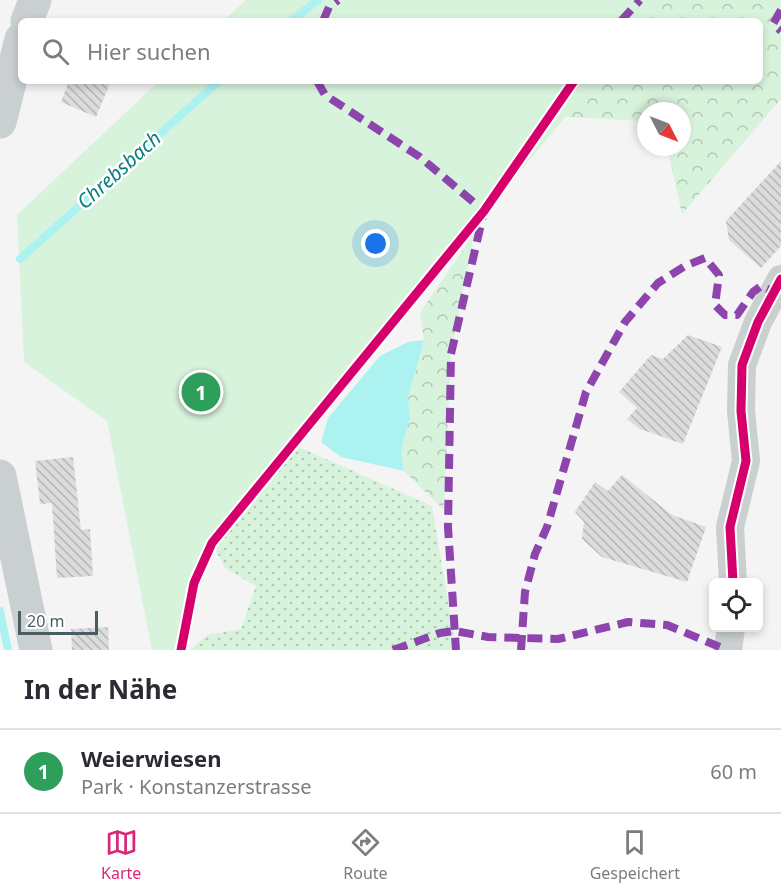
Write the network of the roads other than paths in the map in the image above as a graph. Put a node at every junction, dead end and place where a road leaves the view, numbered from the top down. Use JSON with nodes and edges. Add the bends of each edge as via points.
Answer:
{"nodes":[{"id":1,"x":35,"y":0,"type":"edge"},
{"id":2,"x":28,"y":18,"type":"edge"},
{"id":3,"x":18,"y":51,"type":"edge"},
{"id":4,"x":0,"y":122,"type":"edge"},
{"id":5,"x":781,"y":279,"type":"edge"},
{"id":6,"x":0,"y":476,"type":"edge"},
{"id":7,"x":3,"y":512,"type":"edge"},
{"id":8,"x":733,"y":578,"type":"edge"},
{"id":9,"x":730,"y":632,"type":"edge"},
{"id":10,"x":36,"y":650,"type":"edge"},
{"id":11,"x":728,"y":650,"type":"edge"}],
"edges":[{"from":1,"to":2,"type":"main road"},
{"from":3,"to":4,"type":"main road"},
{"from":5,"to":8,"type":"street","via":[[758,322],[742,365],[746,461],[730,527]]},
{"from":6,"to":7,"type":"main road"},
{"from":7,"to":10,"type":"main road"},
{"from":9,"to":11,"type":"street"}]}
